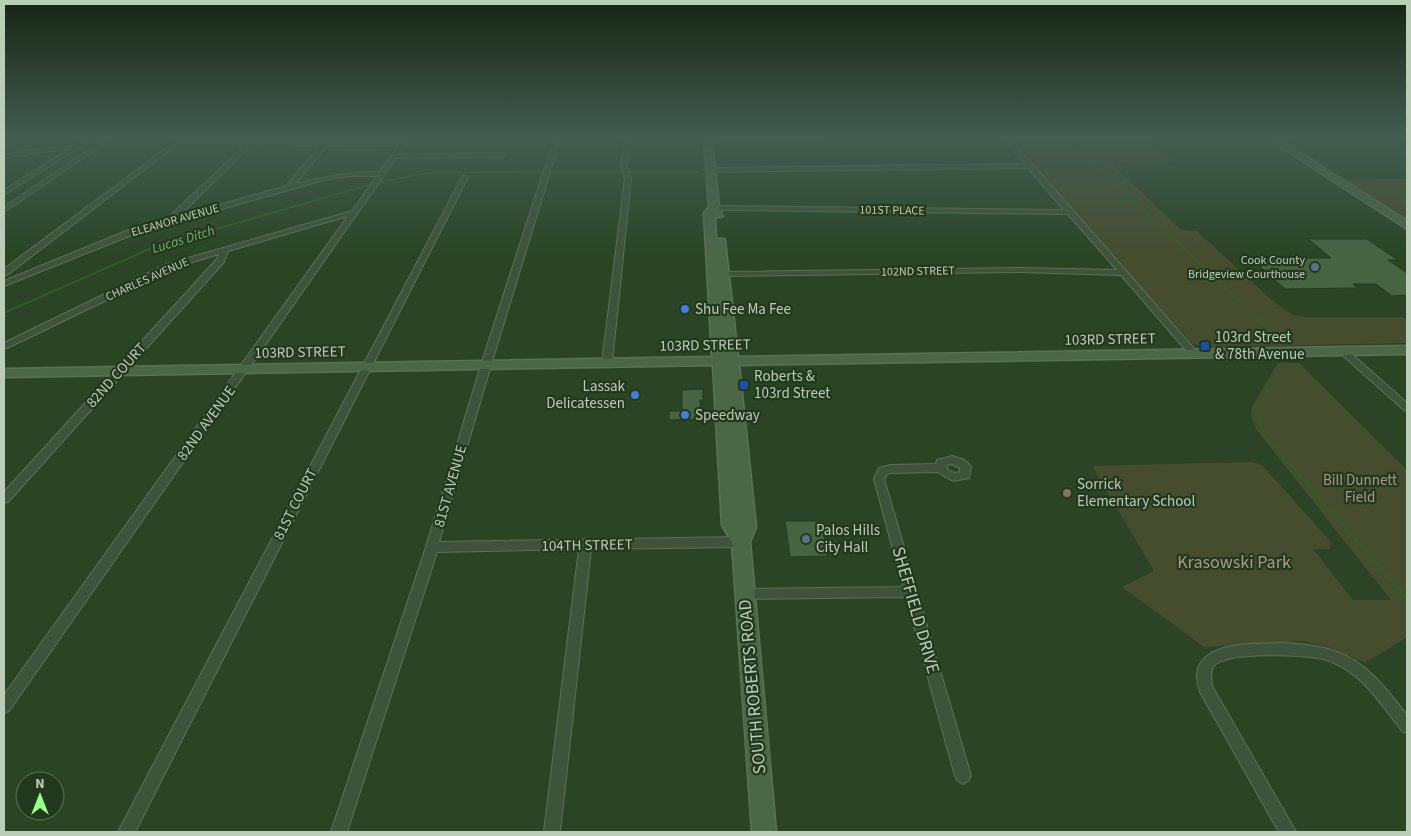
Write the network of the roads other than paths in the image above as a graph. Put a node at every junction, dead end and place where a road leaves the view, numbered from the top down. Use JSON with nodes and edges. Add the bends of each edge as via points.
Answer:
{"nodes":[{"id":1,"x":27,"y":178,"type":"edge"},
{"id":2,"x":38,"y":178,"type":"edge"},
{"id":3,"x":49,"y":178,"type":"edge"},
{"id":4,"x":130,"y":178,"type":"edge"},
{"id":5,"x":214,"y":178,"type":"edge"},
{"id":6,"x":296,"y":178,"type":"edge"},
{"id":7,"x":327,"y":178,"type":"edge"},
{"id":8,"x":378,"y":178,"type":"edge"},
{"id":9,"x":464,"y":178,"type":"edge"},
{"id":10,"x":545,"y":178,"type":"edge"},
{"id":11,"x":628,"y":178,"type":"edge"},
{"id":12,"x":712,"y":178,"type":"edge"},
{"id":13,"x":1040,"y":178,"type":"edge"},
{"id":14,"x":1333,"y":178,"type":"edge"},
{"id":15,"x":288,"y":188,"type":"junction"},
{"id":16,"x":4,"y":193,"type":"edge"},
{"id":17,"x":4,"y":202,"type":"edge"},
{"id":18,"x":714,"y":208,"type":"junction"},
{"id":19,"x":4,"y":210,"type":"edge"},
{"id":20,"x":354,"y":212,"type":"junction"},
{"id":21,"x":1069,"y":212,"type":"junction"},
{"id":22,"x":168,"y":222,"type":"junction"},
{"id":23,"x":1407,"y":226,"type":"edge"},
{"id":24,"x":225,"y":249,"type":"junction"},
{"id":25,"x":4,"y":273,"type":"edge"},
{"id":26,"x":1124,"y":273,"type":"junction"},
{"id":27,"x":718,"y":274,"type":"junction"},
{"id":28,"x":4,"y":284,"type":"edge"},
{"id":29,"x":4,"y":346,"type":"edge"},
{"id":30,"x":1407,"y":350,"type":"edge"},
{"id":31,"x":1342,"y":351,"type":"junction"},
{"id":32,"x":1194,"y":354,"type":"junction"},
{"id":33,"x":725,"y":361,"type":"junction"},
{"id":34,"x":607,"y":363,"type":"junction"},
{"id":35,"x":486,"y":365,"type":"junction"},
{"id":36,"x":366,"y":367,"type":"junction"},
{"id":37,"x":245,"y":369,"type":"junction"},
{"id":38,"x":119,"y":371,"type":"junction"},
{"id":39,"x":4,"y":373,"type":"edge"},
{"id":40,"x":1407,"y":408,"type":"edge"},
{"id":41,"x":941,"y":468,"type":"dead end"},
{"id":42,"x":4,"y":499,"type":"edge"},
{"id":43,"x":741,"y":542,"type":"junction"},
{"id":44,"x":585,"y":545,"type":"junction"},
{"id":45,"x":432,"y":547,"type":"junction"},
{"id":46,"x":911,"y":592,"type":"junction"},
{"id":47,"x":745,"y":594,"type":"junction"},
{"id":48,"x":4,"y":706,"type":"edge"},
{"id":49,"x":1407,"y":726,"type":"edge"},
{"id":50,"x":963,"y":776,"type":"dead end"},
{"id":51,"x":126,"y":832,"type":"edge"},
{"id":52,"x":340,"y":832,"type":"edge"},
{"id":53,"x":552,"y":832,"type":"edge"},
{"id":54,"x":764,"y":832,"type":"edge"},
{"id":55,"x":1288,"y":832,"type":"edge"}],
"edges":[{"from":1,"to":16,"type":"street"},
{"from":2,"to":17,"type":"street"},
{"from":3,"to":19,"type":"street"},
{"from":4,"to":25,"type":"street"},
{"from":5,"to":22,"type":"street"},
{"from":6,"to":15,"type":"street"},
{"from":7,"to":15,"type":"street","name":"ELEANOR AVENUE"},
{"from":8,"to":20,"type":"street","name":"82ND AVENUE"},
{"from":9,"to":36,"type":"street","name":"81ST COURT"},
{"from":10,"to":35,"type":"street","name":"81ST AVENUE"},
{"from":11,"to":34,"type":"street"},
{"from":12,"to":18,"type":"street","name":"SOUTH ROBERTS ROAD"},
{"from":13,"to":21,"type":"street"},
{"from":14,"to":23,"type":"street"},
{"from":15,"to":22,"type":"street","name":"ELEANOR AVENUE"},
{"from":18,"to":21,"type":"street","name":"101ST PLACE"},
{"from":18,"to":27,"type":"street","name":"SOUTH ROBERTS ROAD","via":[[718,214]]},
{"from":20,"to":24,"type":"street","name":"CHARLES AVENUE"},
{"from":20,"to":37,"type":"street","name":"82ND AVENUE"},
{"from":21,"to":26,"type":"street"},
{"from":22,"to":28,"type":"street","name":"ELEANOR AVENUE","via":[[119,236]]},
{"from":24,"to":29,"type":"street","name":"CHARLES AVENUE","via":[[158,272]]},
{"from":24,"to":38,"type":"street","name":"82ND COURT","via":[[220,260]]},
{"from":26,"to":27,"type":"street","name":"102ND STREET","via":[[1019,270]]},
{"from":26,"to":32,"type":"street"},
{"from":27,"to":33,"type":"street","name":"SOUTH ROBERTS ROAD"},
{"from":30,"to":31,"type":"street","name":"103RD STREET"},
{"from":31,"to":32,"type":"street","name":"103RD STREET"},
{"from":31,"to":40,"type":"street"},
{"from":32,"to":33,"type":"street","name":"103RD STREET"},
{"from":33,"to":34,"type":"street","name":"103RD STREET"},
{"from":33,"to":43,"type":"street","name":"SOUTH ROBERTS ROAD","via":[[731,525]]},
{"from":34,"to":35,"type":"street","name":"103RD STREET"},
{"from":35,"to":36,"type":"street","name":"103RD STREET"},
{"from":35,"to":45,"type":"street","name":"81ST AVENUE"},
{"from":36,"to":37,"type":"street","name":"103RD STREET"},
{"from":36,"to":51,"type":"street","name":"81ST COURT"},
{"from":37,"to":38,"type":"street","name":"103RD STREET"},
{"from":37,"to":48,"type":"street","name":"82ND AVENUE"},
{"from":38,"to":39,"type":"street","name":"103RD STREET"},
{"from":38,"to":42,"type":"street","name":"82ND COURT"},
{"from":41,"to":46,"type":"street","name":"SHEFFIELD DRIVE","via":[[890,469],[880,474],[880,486]]},
{"from":43,"to":44,"type":"street","name":"104TH STREET"},
{"from":43,"to":47,"type":"street","name":"SOUTH ROBERTS ROAD"},
{"from":44,"to":45,"type":"street","name":"104TH STREET"},
{"from":44,"to":53,"type":"street"},
{"from":45,"to":52,"type":"street","name":"81ST AVENUE"},
{"from":46,"to":47,"type":"street"},
{"from":46,"to":50,"type":"street","name":"SHEFFIELD DRIVE"},
{"from":47,"to":54,"type":"street","name":"SOUTH ROBERTS ROAD"},
{"from":49,"to":55,"type":"street","via":[[1373,682],[1346,662],[1331,656],[1303,650],[1234,652],[1219,654],[1210,660],[1203,676],[1205,687]]}]}
